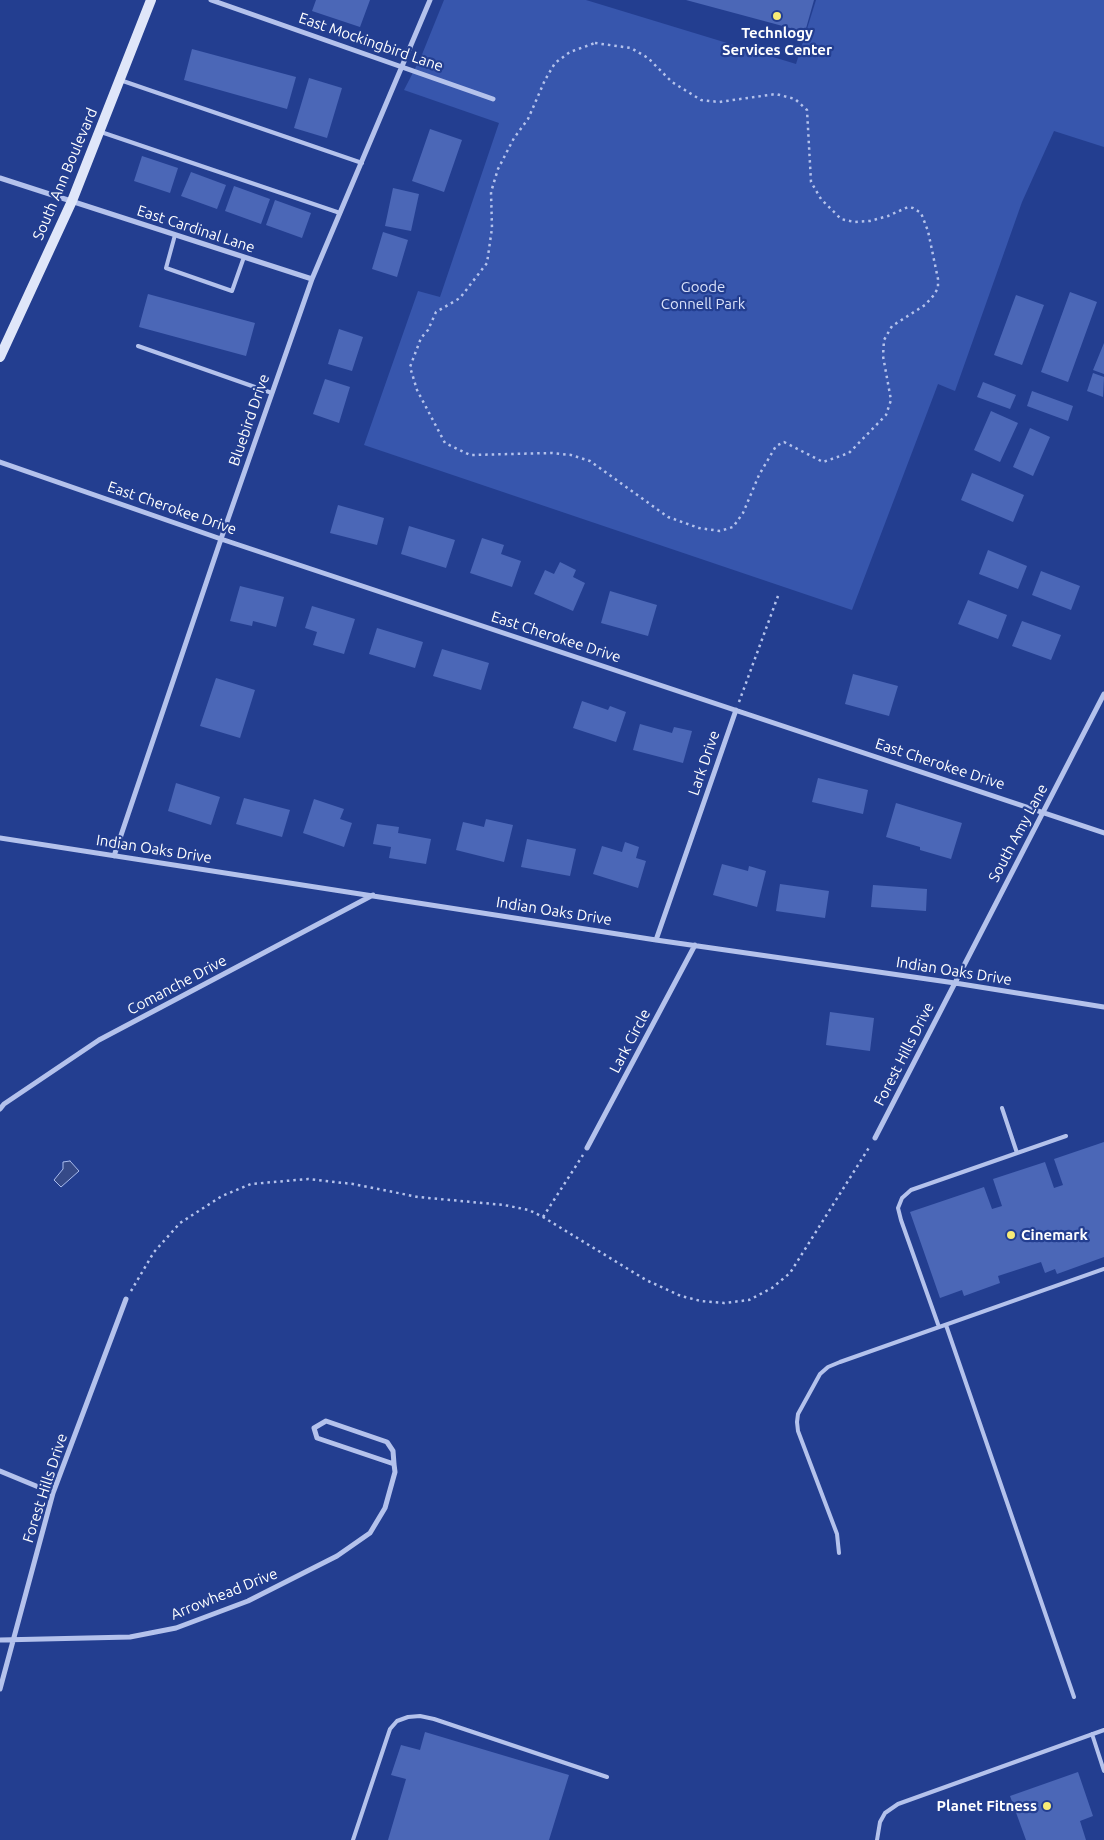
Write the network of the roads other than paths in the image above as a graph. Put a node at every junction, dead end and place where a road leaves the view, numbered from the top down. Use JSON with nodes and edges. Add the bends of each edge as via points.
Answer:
{"nodes":[{"id":1,"x":151,"y":0,"type":"edge"},
{"id":2,"x":211,"y":0,"type":"edge"},
{"id":3,"x":430,"y":0,"type":"edge"},
{"id":4,"x":402,"y":66,"type":"junction"},
{"id":5,"x":120,"y":80,"type":"junction"},
{"id":6,"x":493,"y":99,"type":"dead end"},
{"id":7,"x":99,"y":132,"type":"junction"},
{"id":8,"x":362,"y":162,"type":"junction"},
{"id":9,"x":0,"y":178,"type":"edge"},
{"id":10,"x":72,"y":202,"type":"junction"},
{"id":11,"x":340,"y":213,"type":"junction"},
{"id":12,"x":175,"y":235,"type":"junction"},
{"id":13,"x":244,"y":257,"type":"junction"},
{"id":14,"x":312,"y":279,"type":"junction"},
{"id":15,"x":138,"y":346,"type":"dead end"},
{"id":16,"x":0,"y":357,"type":"edge"},
{"id":17,"x":272,"y":393,"type":"junction"},
{"id":18,"x":0,"y":462,"type":"edge"},
{"id":19,"x":221,"y":539,"type":"junction"},
{"id":20,"x":1104,"y":694,"type":"edge"},
{"id":21,"x":736,"y":710,"type":"junction"},
{"id":22,"x":1043,"y":812,"type":"junction"},
{"id":23,"x":1104,"y":833,"type":"edge"},
{"id":24,"x":0,"y":838,"type":"edge"},
{"id":25,"x":114,"y":856,"type":"junction"},
{"id":26,"x":373,"y":895,"type":"junction"},
{"id":27,"x":656,"y":940,"type":"junction"},
{"id":28,"x":695,"y":945,"type":"junction"},
{"id":29,"x":955,"y":982,"type":"junction"},
{"id":30,"x":1104,"y":1007,"type":"edge"},
{"id":31,"x":1002,"y":1108,"type":"dead end"},
{"id":32,"x":0,"y":1109,"type":"edge"},
{"id":33,"x":1066,"y":1136,"type":"dead end"},
{"id":34,"x":875,"y":1138,"type":"road end"},
{"id":35,"x":587,"y":1148,"type":"road end"},
{"id":36,"x":1017,"y":1153,"type":"junction"},
{"id":37,"x":1104,"y":1269,"type":"edge"},
{"id":38,"x":126,"y":1299,"type":"road end"},
{"id":39,"x":946,"y":1325,"type":"junction"},
{"id":40,"x":939,"y":1327,"type":"junction"},
{"id":41,"x":394,"y":1464,"type":"junction"},
{"id":42,"x":0,"y":1471,"type":"edge"},
{"id":43,"x":53,"y":1494,"type":"junction"},
{"id":44,"x":839,"y":1553,"type":"dead end"},
{"id":45,"x":0,"y":1640,"type":"edge"},
{"id":46,"x":14,"y":1640,"type":"junction"},
{"id":47,"x":0,"y":1689,"type":"edge"},
{"id":48,"x":1074,"y":1697,"type":"dead end"},
{"id":49,"x":1104,"y":1730,"type":"edge"},
{"id":50,"x":1092,"y":1734,"type":"junction"},
{"id":51,"x":1104,"y":1771,"type":"edge"},
{"id":52,"x":607,"y":1777,"type":"dead end"},
{"id":53,"x":354,"y":1840,"type":"edge"},
{"id":54,"x":877,"y":1840,"type":"edge"}],
"edges":[{"from":1,"to":5,"type":"street","name":"South Ann Boulevard"},
{"from":2,"to":4,"type":"street","name":"East Mockingbird Lane"},
{"from":3,"to":4,"type":"street","name":"Bluebird Drive"},
{"from":4,"to":6,"type":"street","name":"East Mockingbird Lane"},
{"from":4,"to":8,"type":"street","name":"Bluebird Drive"},
{"from":5,"to":7,"type":"street","name":"South Ann Boulevard"},
{"from":5,"to":8,"type":"lane"},
{"from":7,"to":10,"type":"street","name":"South Ann Boulevard"},
{"from":7,"to":11,"type":"lane"},
{"from":8,"to":11,"type":"street","name":"Bluebird Drive"},
{"from":9,"to":10,"type":"street","name":"East Cardinal Lane"},
{"from":10,"to":12,"type":"street","name":"East Cardinal Lane"},
{"from":10,"to":16,"type":"street","name":"South Ann Boulevard"},
{"from":11,"to":14,"type":"street","name":"Bluebird Drive"},
{"from":12,"to":13,"type":"street","name":"East Cardinal Lane"},
{"from":12,"to":13,"type":"lane","via":[[166,268],[232,291]]},
{"from":13,"to":14,"type":"street","name":"East Cardinal Lane"},
{"from":14,"to":17,"type":"street","name":"Bluebird Drive"},
{"from":15,"to":17,"type":"lane"},
{"from":17,"to":19,"type":"street","name":"Bluebird Drive"},
{"from":18,"to":19,"type":"street","name":"East Cherokee Drive"},
{"from":19,"to":21,"type":"street","name":"East Cherokee Drive"},
{"from":19,"to":25,"type":"street","name":"Bluebird Drive"},
{"from":20,"to":22,"type":"street","name":"South Amy Lane"},
{"from":21,"to":22,"type":"street","name":"East Cherokee Drive"},
{"from":21,"to":27,"type":"street","name":"Lark Drive"},
{"from":22,"to":23,"type":"street","name":"East Cherokee Drive"},
{"from":22,"to":29,"type":"street","name":"South Amy Lane"},
{"from":24,"to":25,"type":"street","name":"Indian Oaks Drive"},
{"from":25,"to":26,"type":"street","name":"Indian Oaks Drive"},
{"from":26,"to":27,"type":"street","name":"Indian Oaks Drive"},
{"from":26,"to":32,"type":"street","name":"Comanche Drive","via":[[99,1040]]},
{"from":27,"to":28,"type":"street","name":"Indian Oaks Drive"},
{"from":28,"to":29,"type":"street","name":"Indian Oaks Drive"},
{"from":28,"to":35,"type":"street","name":"Lark Circle"},
{"from":29,"to":30,"type":"street","name":"Indian Oaks Drive"},
{"from":29,"to":34,"type":"street","name":"Forest Hills Drive"},
{"from":31,"to":36,"type":"lane"},
{"from":33,"to":36,"type":"lane"},
{"from":36,"to":40,"type":"lane","via":[[911,1190],[902,1198],[898,1208],[901,1220]]},
{"from":37,"to":39,"type":"lane"},
{"from":38,"to":43,"type":"street","name":"Forest Hills Drive"},
{"from":39,"to":40,"type":"lane"},
{"from":39,"to":48,"type":"lane"},
{"from":40,"to":44,"type":"lane","via":[[828,1367],[820,1374],[798,1414],[798,1431],[837,1534]]},
{"from":41,"to":41,"type":"street","name":"Arrowhead Drive","via":[[393,1451],[387,1442],[326,1421],[314,1428],[316,1438]]},
{"from":41,"to":46,"type":"street","name":"Arrowhead Drive","via":[[395,1472],[384,1508],[370,1533],[336,1556],[248,1601],[176,1628],[130,1637]]},
{"from":42,"to":43,"type":"street"},
{"from":43,"to":46,"type":"street","name":"Forest Hills Drive"},
{"from":45,"to":46,"type":"street","name":"Arrowhead Drive"},
{"from":46,"to":47,"type":"street","name":"Forest Hills Drive"},
{"from":49,"to":50,"type":"lane"},
{"from":50,"to":51,"type":"lane"},
{"from":50,"to":54,"type":"lane","via":[[898,1804],[885,1813]]},
{"from":52,"to":53,"type":"lane","via":[[434,1719],[408,1717],[397,1721],[390,1729]]}]}
